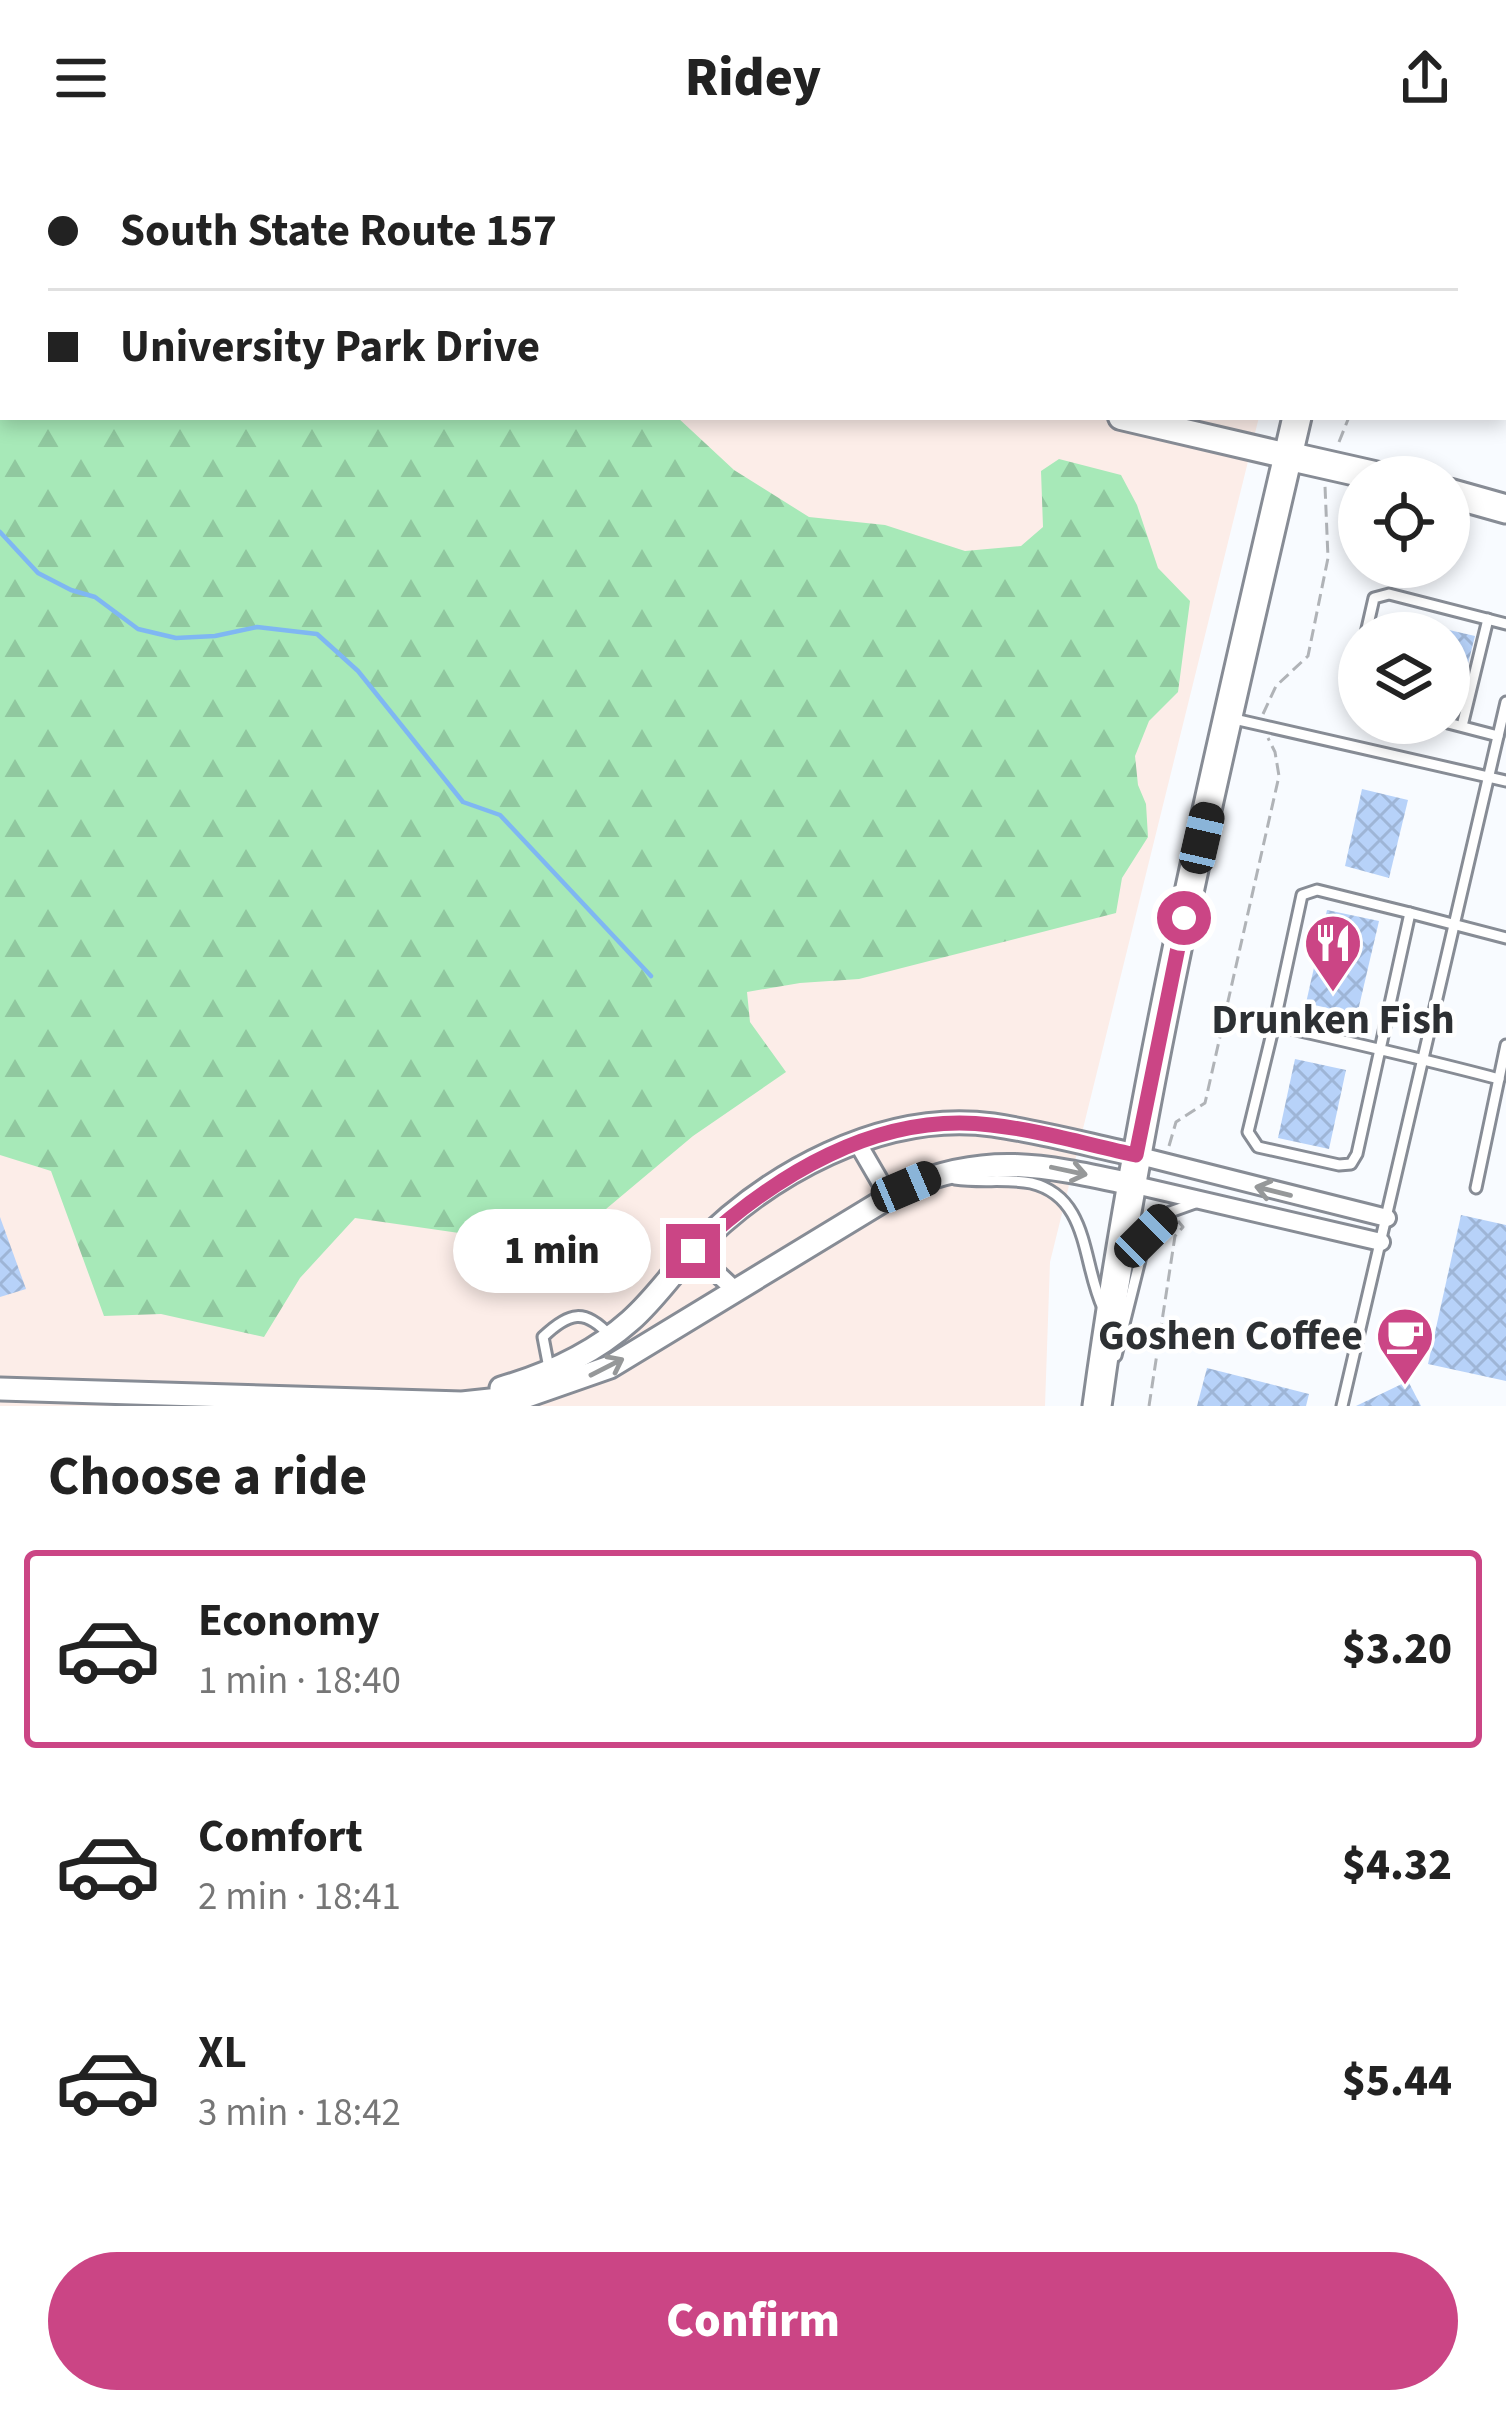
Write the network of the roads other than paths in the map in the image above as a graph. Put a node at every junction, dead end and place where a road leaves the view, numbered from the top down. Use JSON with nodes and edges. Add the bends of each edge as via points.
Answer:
{"nodes":[{"id":1,"x":1134,"y":420,"type":"edge"},
{"id":2,"x":1296,"y":420,"type":"edge"},
{"id":3,"x":1288,"y":456,"type":"junction"},
{"id":4,"x":1338,"y":467,"type":"edge"},
{"id":5,"x":1470,"y":500,"type":"edge"},
{"id":6,"x":1506,"y":509,"type":"edge"},
{"id":7,"x":1371,"y":612,"type":"edge"},
{"id":8,"x":1460,"y":612,"type":"edge"},
{"id":9,"x":1470,"y":614,"type":"edge"},
{"id":10,"x":1488,"y":619,"type":"junction"},
{"id":11,"x":1506,"y":624,"type":"edge"},
{"id":12,"x":1470,"y":694,"type":"edge"},
{"id":13,"x":1506,"y":702,"type":"edge"},
{"id":14,"x":1229,"y":718,"type":"junction"},
{"id":15,"x":1470,"y":728,"type":"edge"},
{"id":16,"x":1501,"y":731,"type":"edge"},
{"id":17,"x":1488,"y":776,"type":"junction"},
{"id":18,"x":1506,"y":781,"type":"edge"},
{"id":19,"x":1410,"y":913,"type":"junction"},
{"id":20,"x":1454,"y":924,"type":"junction"},
{"id":21,"x":1506,"y":938,"type":"edge"},
{"id":22,"x":1274,"y":1025,"type":"junction"},
{"id":23,"x":1506,"y":1046,"type":"edge"},
{"id":24,"x":1381,"y":1050,"type":"junction"},
{"id":25,"x":1424,"y":1059,"type":"junction"},
{"id":26,"x":1499,"y":1079,"type":"junction"},
{"id":27,"x":857,"y":1142,"type":"junction"},
{"id":28,"x":1136,"y":1155,"type":"junction"},
{"id":29,"x":932,"y":1176,"type":"junction"},
{"id":30,"x":1130,"y":1184,"type":"junction"},
{"id":31,"x":1476,"y":1188,"type":"dead end"},
{"id":32,"x":889,"y":1198,"type":"junction"},
{"id":33,"x":1204,"y":1200,"type":"junction"},
{"id":34,"x":1387,"y":1218,"type":"junction"},
{"id":35,"x":1382,"y":1242,"type":"junction"},
{"id":36,"x":693,"y":1251,"type":"junction"},
{"id":37,"x":736,"y":1291,"type":"junction"},
{"id":38,"x":1108,"y":1319,"type":"junction"},
{"id":39,"x":610,"y":1336,"type":"junction"},
{"id":40,"x":550,"y":1371,"type":"junction"},
{"id":41,"x":0,"y":1389,"type":"edge"},
{"id":42,"x":412,"y":1400,"type":"junction"},
{"id":43,"x":1097,"y":1406,"type":"edge"},
{"id":44,"x":1342,"y":1406,"type":"edge"}],
"edges":[{"from":1,"to":3,"type":"main road"},
{"from":2,"to":3,"type":"main road"},
{"from":3,"to":4,"type":"main road"},
{"from":3,"to":14,"type":"main road"},
{"from":5,"to":6,"type":"main road"},
{"from":7,"to":8,"type":"lane","via":[[1374,598],[1389,594]]},
{"from":9,"to":10,"type":"lane"},
{"from":10,"to":11,"type":"lane"},
{"from":10,"to":12,"type":"lane"},
{"from":13,"to":16,"type":"lane"},
{"from":14,"to":17,"type":"lane"},
{"from":14,"to":28,"type":"main road"},
{"from":15,"to":16,"type":"lane"},
{"from":16,"to":17,"type":"lane"},
{"from":17,"to":18,"type":"lane"},
{"from":17,"to":20,"type":"lane"},
{"from":19,"to":20,"type":"lane"},
{"from":19,"to":22,"type":"lane","via":[[1317,890],[1302,895]]},
{"from":19,"to":24,"type":"lane"},
{"from":20,"to":21,"type":"lane"},
{"from":20,"to":25,"type":"lane"},
{"from":22,"to":24,"type":"lane"},
{"from":22,"to":24,"type":"lane","via":[[1251,1141],[1339,1166],[1357,1154]]},
{"from":23,"to":26,"type":"lane"},
{"from":24,"to":25,"type":"lane"},
{"from":25,"to":26,"type":"lane"},
{"from":25,"to":34,"type":"lane"},
{"from":26,"to":31,"type":"lane"},
{"from":27,"to":28,"type":"street","via":[[917,1126],[991,1125]]},
{"from":27,"to":32,"type":"street"},
{"from":27,"to":36,"type":"street","via":[[758,1196]]},
{"from":28,"to":30,"type":"main road"},
{"from":34,"to":28,"type":"street","one_way":true},
{"from":29,"to":30,"type":"street","one_way":true,"via":[[1024,1164]]},
{"from":29,"to":32,"type":"street"},
{"from":29,"to":38,"type":"lane","via":[[1014,1180],[1061,1198],[1082,1234]]},
{"from":30,"to":33,"type":"street"},
{"from":30,"to":38,"type":"main road"},
{"from":32,"to":37,"type":"street"},
{"from":33,"to":35,"type":"street"},
{"from":33,"to":43,"type":"lane","via":[[1170,1212],[1146,1236]]},
{"from":34,"to":35,"type":"lane"},
{"from":35,"to":44,"type":"lane"},
{"from":36,"to":37,"type":"street"},
{"from":36,"to":39,"type":"street"},
{"from":42,"to":37,"type":"street","one_way":true,"via":[[492,1401],[555,1388],[610,1367]]},
{"from":38,"to":43,"type":"main road"},
{"from":39,"to":40,"type":"street"},
{"from":39,"to":40,"type":"lane","via":[[592,1318],[569,1318],[543,1337]]},
{"from":40,"to":42,"type":"street","via":[[493,1390]]},
{"from":41,"to":42,"type":"street"}]}
